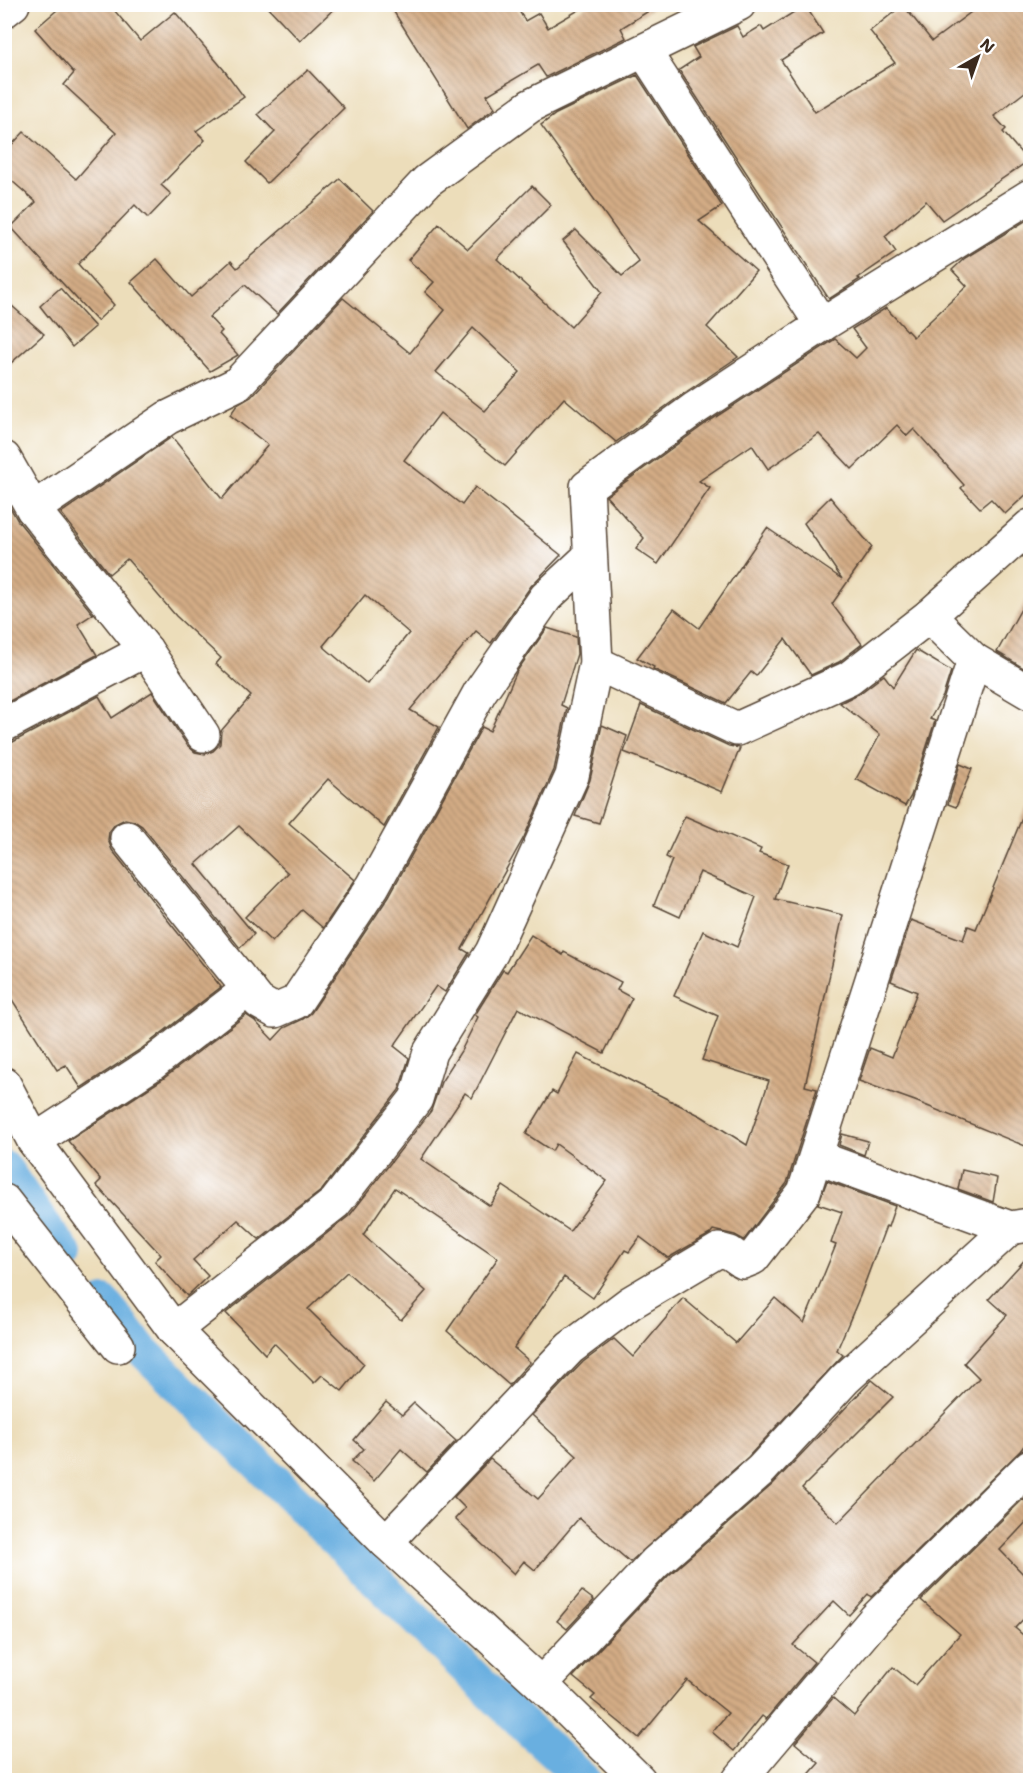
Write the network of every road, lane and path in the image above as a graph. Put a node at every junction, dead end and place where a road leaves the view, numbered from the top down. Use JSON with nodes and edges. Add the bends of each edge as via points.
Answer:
{"nodes":[{"id":1,"x":13,"y":4,"type":"edge"},
{"id":2,"x":739,"y":4,"type":"edge"},
{"id":3,"x":4,"y":11,"type":"edge"},
{"id":4,"x":644,"y":51,"type":"junction"},
{"id":5,"x":1030,"y":196,"type":"edge"},
{"id":6,"x":822,"y":325,"type":"junction"},
{"id":7,"x":4,"y":458,"type":"edge"},
{"id":8,"x":33,"y":509,"type":"junction"},
{"id":9,"x":1030,"y":526,"type":"edge"},
{"id":10,"x":590,"y":556,"type":"junction"},
{"id":11,"x":929,"y":616,"type":"junction"},
{"id":12,"x":146,"y":650,"type":"junction"},
{"id":13,"x":974,"y":660,"type":"junction"},
{"id":14,"x":596,"y":663,"type":"junction"},
{"id":15,"x":1030,"y":693,"type":"edge"},
{"id":16,"x":4,"y":725,"type":"edge"},
{"id":17,"x":203,"y":735,"type":"dead end"},
{"id":18,"x":128,"y":838,"type":"dead end"},
{"id":19,"x":249,"y":989,"type":"junction"},
{"id":20,"x":4,"y":1084,"type":"edge"},
{"id":21,"x":34,"y":1141,"type":"junction"},
{"id":22,"x":816,"y":1157,"type":"junction"},
{"id":23,"x":4,"y":1201,"type":"edge"},
{"id":24,"x":1020,"y":1226,"type":"edge"},
{"id":25,"x":174,"y":1330,"type":"junction"},
{"id":26,"x":118,"y":1346,"type":"dead end"},
{"id":27,"x":1030,"y":1466,"type":"edge"},
{"id":28,"x":386,"y":1542,"type":"junction"},
{"id":29,"x":541,"y":1684,"type":"junction"},
{"id":30,"x":639,"y":1780,"type":"edge"},
{"id":31,"x":739,"y":1780,"type":"edge"}],
"edges":[{"from":1,"to":3,"type":"street"},
{"from":2,"to":4,"type":"street"},
{"from":4,"to":6,"type":"street"},
{"from":4,"to":8,"type":"street","via":[[530,105],[427,181],[237,384],[168,418]]},
{"from":5,"to":6,"type":"street"},
{"from":6,"to":10,"type":"street","via":[[694,409],[587,487]]},
{"from":7,"to":8,"type":"street"},
{"from":8,"to":12,"type":"street"},
{"from":9,"to":11,"type":"street"},
{"from":10,"to":14,"type":"street"},
{"from":10,"to":19,"type":"street","via":[[546,597],[480,692],[373,886],[296,1002],[275,1011],[259,1002]]},
{"from":11,"to":13,"type":"street"},
{"from":11,"to":14,"type":"street","via":[[849,678],[736,729]]},
{"from":12,"to":16,"type":"street"},
{"from":12,"to":17,"type":"street"},
{"from":13,"to":15,"type":"street"},
{"from":13,"to":22,"type":"street"},
{"from":14,"to":25,"type":"street","via":[[572,776],[492,952],[430,1052],[416,1099],[335,1203]]},
{"from":18,"to":19,"type":"street"},
{"from":19,"to":21,"type":"street","via":[[152,1064]]},
{"from":20,"to":21,"type":"street"},
{"from":21,"to":25,"type":"street"},
{"from":22,"to":24,"type":"street"},
{"from":22,"to":28,"type":"street","via":[[804,1192],[753,1258],[743,1262],[719,1250],[630,1303],[570,1348]]},
{"from":23,"to":26,"type":"street"},
{"from":24,"to":29,"type":"street","via":[[845,1379],[761,1470],[655,1563]]},
{"from":25,"to":28,"type":"street"},
{"from":27,"to":31,"type":"street","via":[[875,1619]]},
{"from":28,"to":29,"type":"street"},
{"from":29,"to":30,"type":"street"}]}
